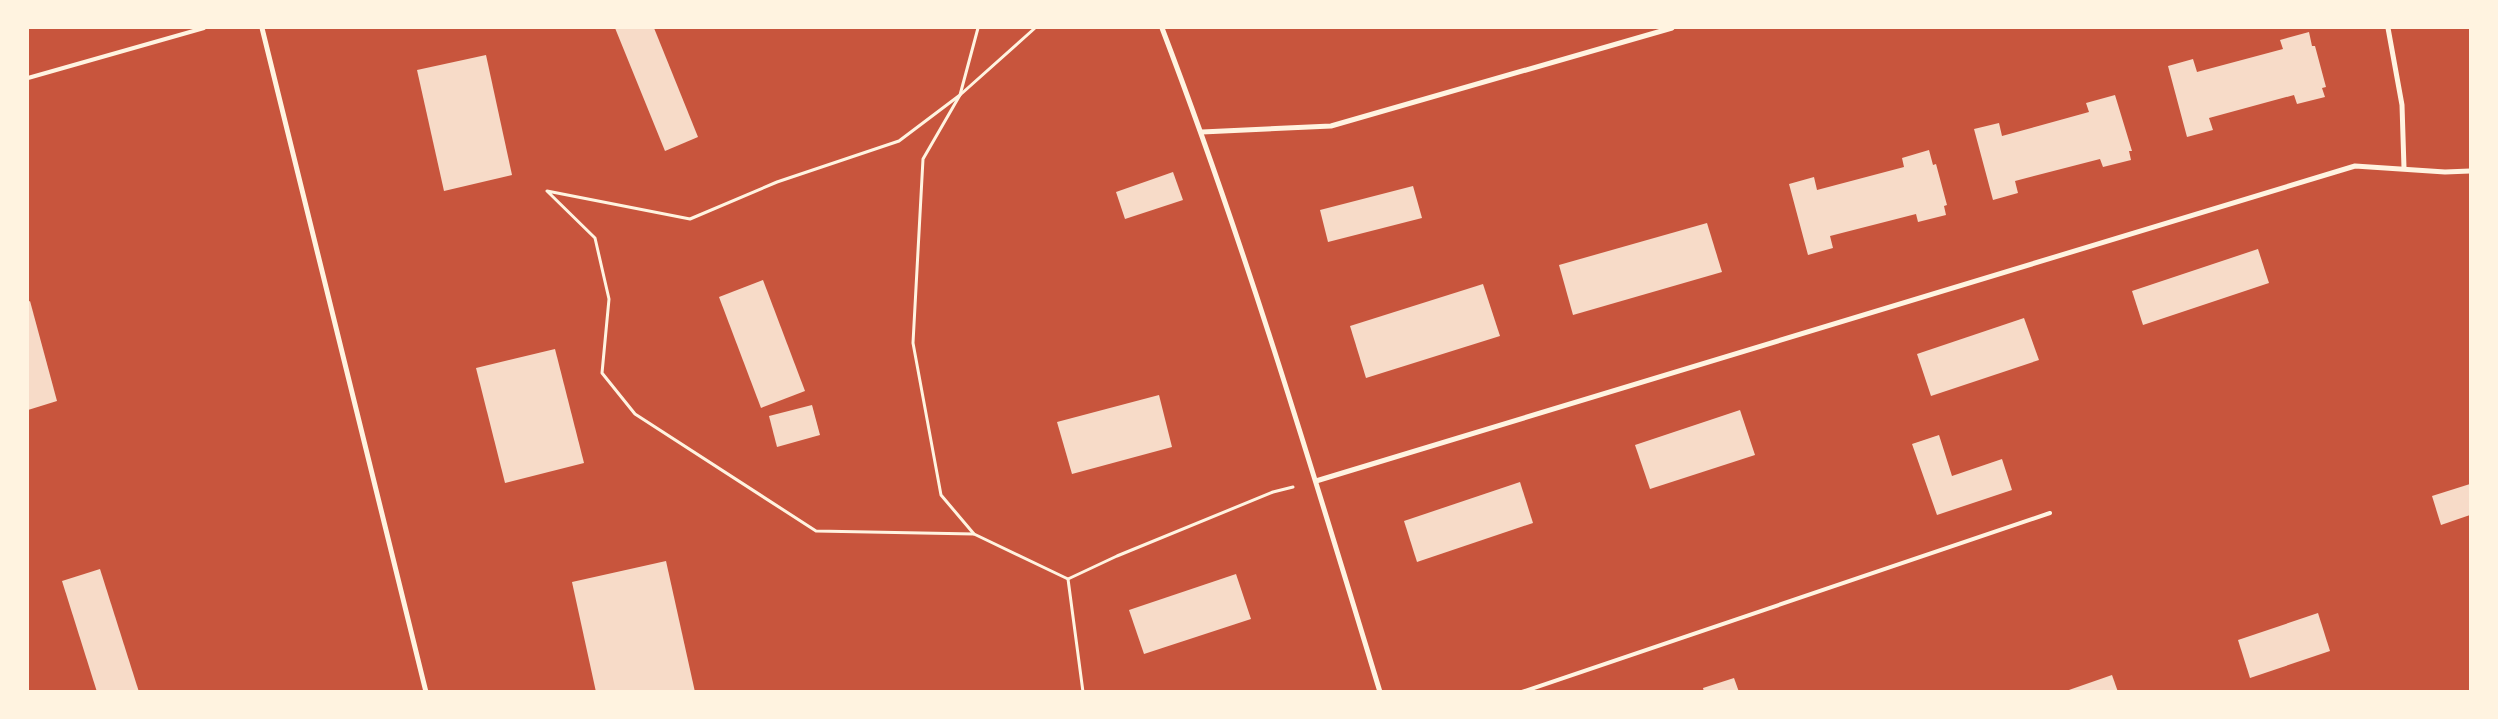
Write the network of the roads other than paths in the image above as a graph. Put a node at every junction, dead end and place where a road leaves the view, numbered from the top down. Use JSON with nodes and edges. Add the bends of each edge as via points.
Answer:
{"nodes":[{"id":1,"x":204,"y":28,"type":"edge"},
{"id":2,"x":262,"y":28,"type":"edge"},
{"id":3,"x":1162,"y":28,"type":"edge"},
{"id":4,"x":1672,"y":28,"type":"edge"},
{"id":5,"x":2388,"y":28,"type":"edge"},
{"id":6,"x":28,"y":78,"type":"edge"},
{"id":7,"x":1202,"y":132,"type":"junction"},
{"id":8,"x":2404,"y":168,"type":"junction"},
{"id":9,"x":2470,"y":171,"type":"edge"},
{"id":10,"x":1316,"y":480,"type":"junction"},
{"id":11,"x":2050,"y":512,"type":"dead end"},
{"id":12,"x":426,"y":692,"type":"edge"},
{"id":13,"x":1380,"y":692,"type":"edge"},
{"id":14,"x":1522,"y":692,"type":"edge"}],
"edges":[{"from":1,"to":6,"type":"lane"},
{"from":2,"to":12,"type":"street"},
{"from":3,"to":7,"type":"street"},
{"from":4,"to":7,"type":"street","via":[[1331,126]]},
{"from":5,"to":8,"type":"street","via":[[2402,105]]},
{"from":7,"to":10,"type":"street"},
{"from":8,"to":9,"type":"street"},
{"from":8,"to":10,"type":"street","via":[[2355,166]]},
{"from":10,"to":13,"type":"street"},
{"from":11,"to":14,"type":"lane"}]}
